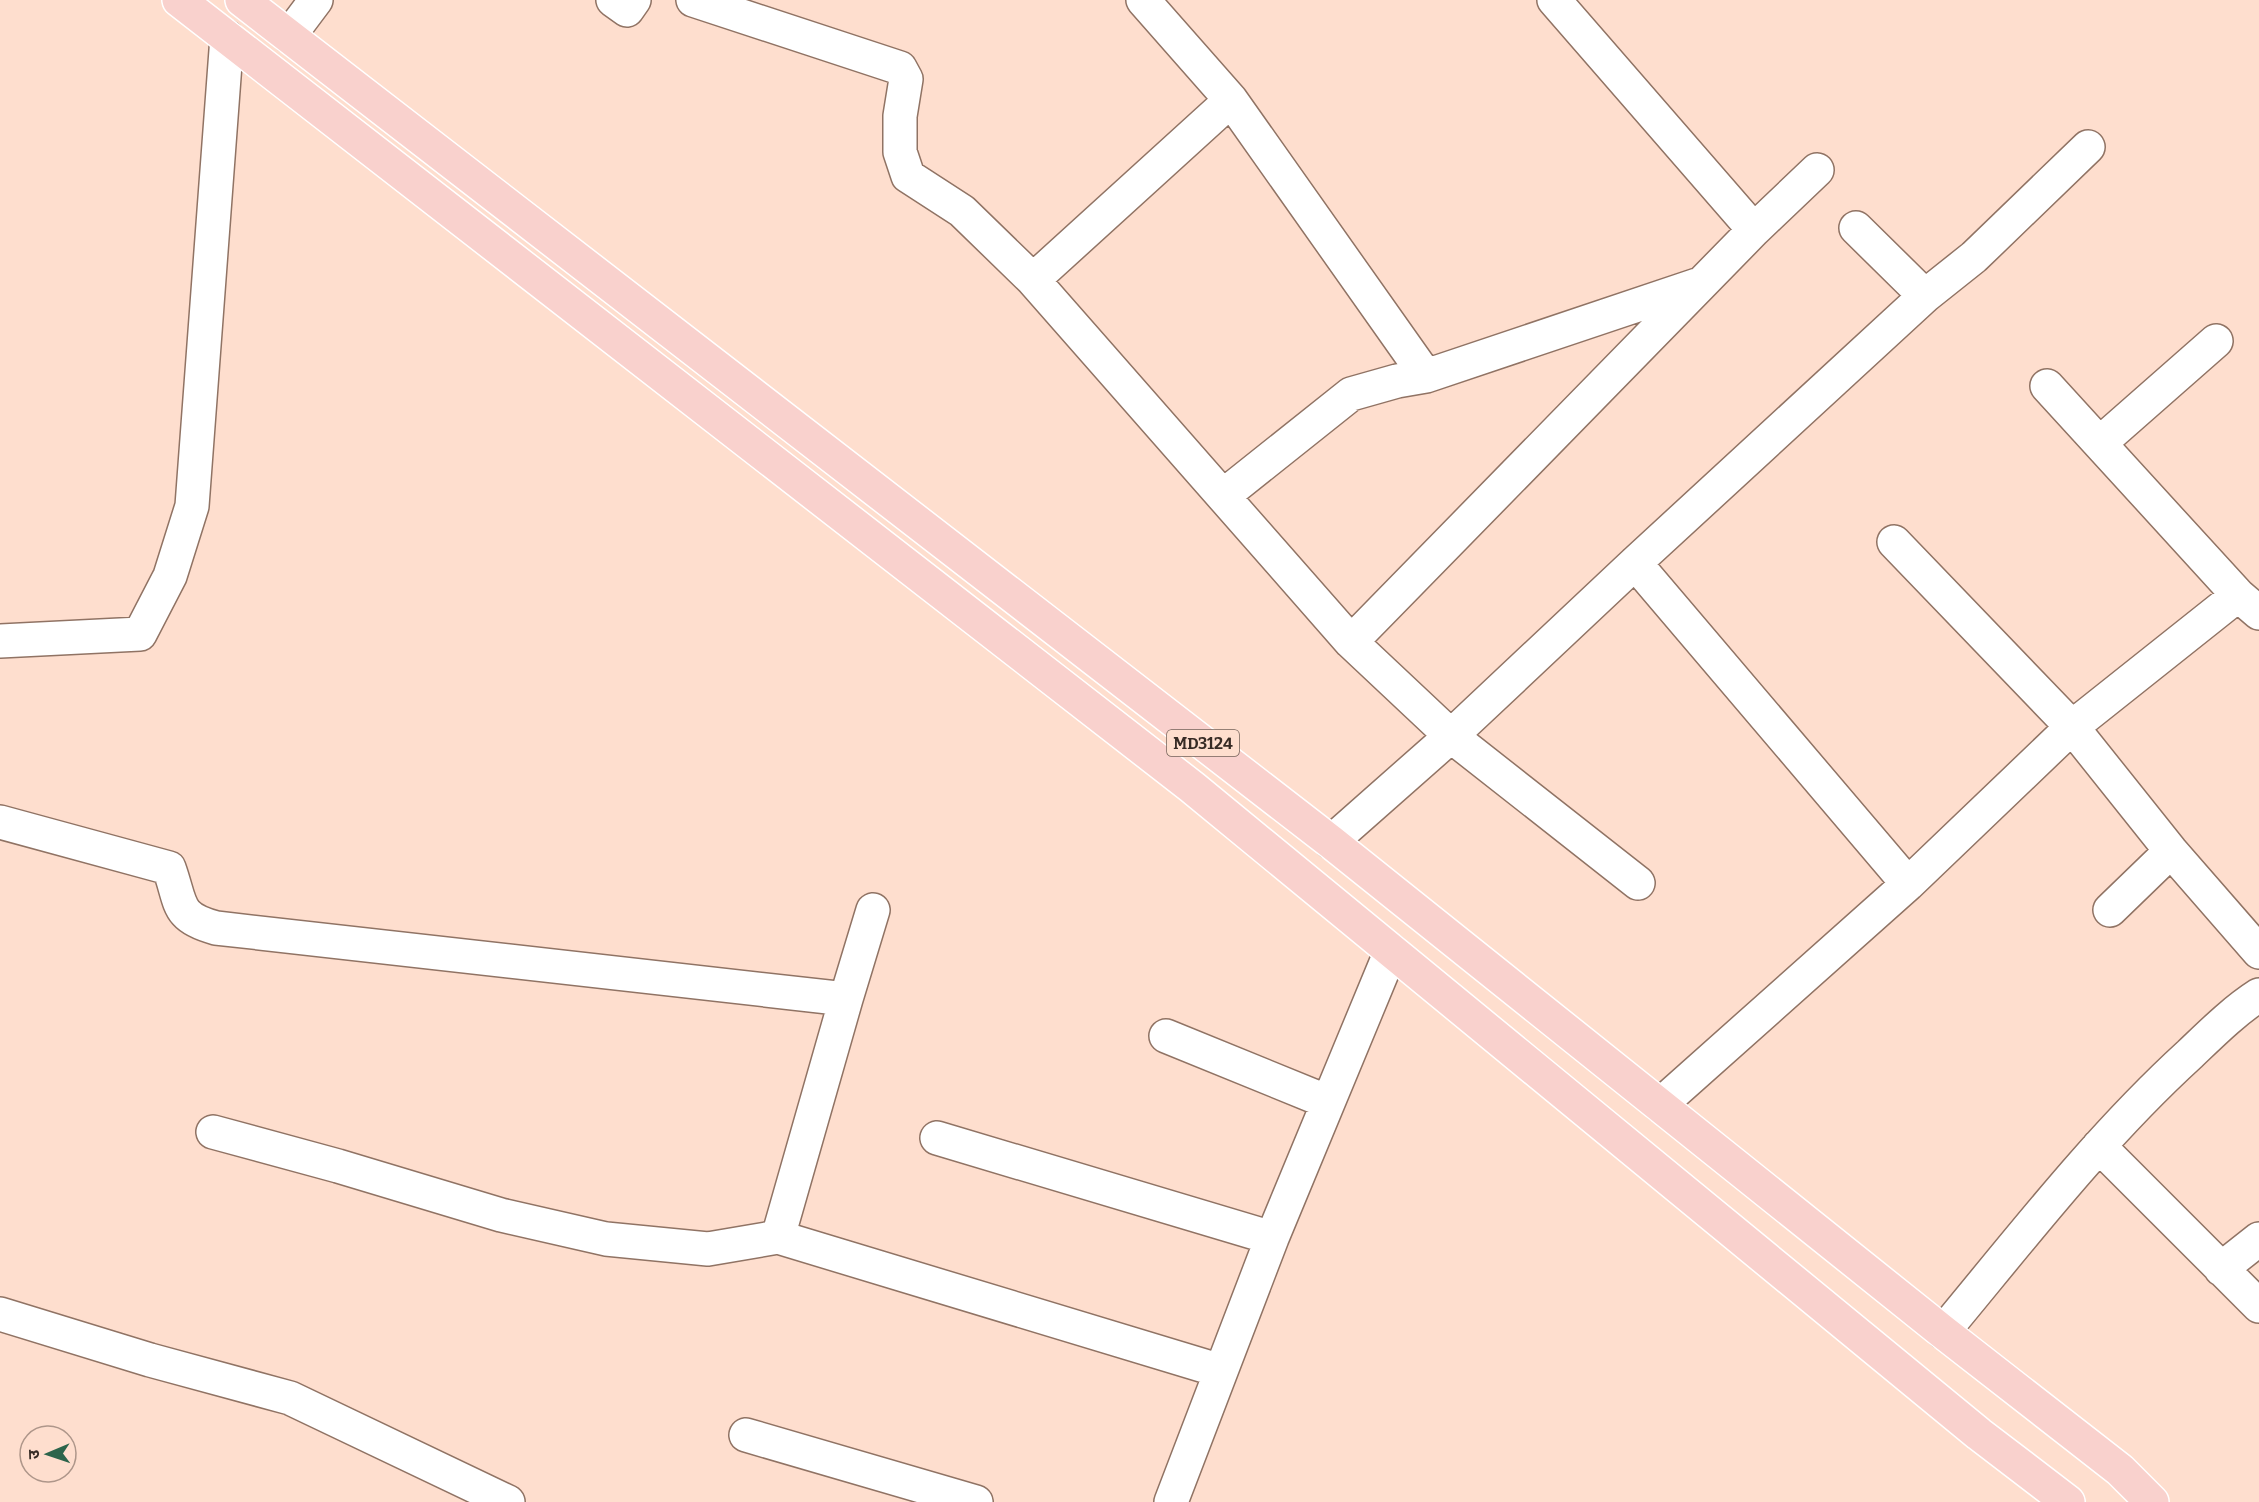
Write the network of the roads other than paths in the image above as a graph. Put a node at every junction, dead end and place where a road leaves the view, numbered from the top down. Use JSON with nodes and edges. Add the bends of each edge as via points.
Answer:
{"nodes":[{"id":1,"x":179,"y":0,"type":"edge"},
{"id":2,"x":242,"y":0,"type":"edge"},
{"id":3,"x":316,"y":0,"type":"edge"},
{"id":4,"x":613,"y":0,"type":"edge"},
{"id":5,"x":634,"y":0,"type":"edge"},
{"id":6,"x":693,"y":0,"type":"edge"},
{"id":7,"x":1143,"y":0,"type":"edge"},
{"id":8,"x":1554,"y":0,"type":"edge"},
{"id":9,"x":289,"y":36,"type":"junction"},
{"id":10,"x":227,"y":37,"type":"junction"},
{"id":11,"x":1231,"y":100,"type":"junction"},
{"id":12,"x":2088,"y":147,"type":"dead end"},
{"id":13,"x":1817,"y":170,"type":"dead end"},
{"id":14,"x":1856,"y":228,"type":"dead end"},
{"id":15,"x":1754,"y":230,"type":"junction"},
{"id":16,"x":1033,"y":280,"type":"junction"},
{"id":17,"x":1704,"y":282,"type":"junction"},
{"id":18,"x":1925,"y":296,"type":"junction"},
{"id":19,"x":2216,"y":341,"type":"dead end"},
{"id":20,"x":1426,"y":376,"type":"junction"},
{"id":21,"x":2047,"y":386,"type":"dead end"},
{"id":22,"x":2100,"y":443,"type":"junction"},
{"id":23,"x":1223,"y":496,"type":"junction"},
{"id":24,"x":1894,"y":542,"type":"dead end"},
{"id":25,"x":1635,"y":563,"type":"junction"},
{"id":26,"x":2249,"y":604,"type":"edge"},
{"id":27,"x":0,"y":642,"type":"edge"},
{"id":28,"x":1351,"y":642,"type":"junction"},
{"id":29,"x":2072,"y":727,"type":"junction"},
{"id":30,"x":1451,"y":736,"type":"junction"},
{"id":31,"x":0,"y":822,"type":"edge"},
{"id":32,"x":1331,"y":842,"type":"junction"},
{"id":33,"x":2171,"y":851,"type":"junction"},
{"id":34,"x":1638,"y":883,"type":"dead end"},
{"id":35,"x":1908,"y":884,"type":"junction"},
{"id":36,"x":873,"y":910,"type":"dead end"},
{"id":37,"x":2110,"y":910,"type":"dead end"},
{"id":38,"x":1391,"y":951,"type":"junction"},
{"id":39,"x":2259,"y":952,"type":"edge"},
{"id":40,"x":2259,"y":995,"type":"edge"},
{"id":41,"x":846,"y":999,"type":"junction"},
{"id":42,"x":1166,"y":1036,"type":"dead end"},
{"id":43,"x":1328,"y":1102,"type":"junction"},
{"id":44,"x":1660,"y":1105,"type":"junction"},
{"id":45,"x":213,"y":1132,"type":"dead end"},
{"id":46,"x":937,"y":1138,"type":"dead end"},
{"id":47,"x":2099,"y":1146,"type":"junction"},
{"id":48,"x":778,"y":1237,"type":"junction"},
{"id":49,"x":1272,"y":1238,"type":"junction"},
{"id":50,"x":2259,"y":1239,"type":"edge"},
{"id":51,"x":2221,"y":1269,"type":"junction"},
{"id":52,"x":2259,"y":1306,"type":"edge"},
{"id":53,"x":0,"y":1314,"type":"edge"},
{"id":54,"x":1943,"y":1332,"type":"junction"},
{"id":55,"x":1221,"y":1371,"type":"junction"},
{"id":56,"x":746,"y":1435,"type":"dead end"},
{"id":57,"x":508,"y":1502,"type":"edge"},
{"id":58,"x":976,"y":1502,"type":"edge"},
{"id":59,"x":1171,"y":1502,"type":"edge"},
{"id":60,"x":2068,"y":1502,"type":"edge"},
{"id":61,"x":2151,"y":1502,"type":"edge"}],
"edges":[{"from":1,"to":10,"type":"main road"},
{"from":2,"to":9,"type":"main road","number":"MD3124"},
{"from":3,"to":9,"type":"street"},
{"from":4,"to":5,"type":"street","via":[[627,10]]},
{"from":6,"to":16,"type":"street","via":[[900,68],[906,79],[900,152],[908,176],[962,211]]},
{"from":7,"to":11,"type":"street"},
{"from":8,"to":15,"type":"street"},
{"from":9,"to":32,"type":"main road","number":"MD3124"},
{"from":10,"to":27,"type":"street","via":[[192,506],[170,576],[140,634]]},
{"from":10,"to":38,"type":"main road","via":[[1192,787]]},
{"from":11,"to":16,"type":"street"},
{"from":11,"to":20,"type":"street"},
{"from":12,"to":18,"type":"street","via":[[1974,256]]},
{"from":13,"to":15,"type":"street"},
{"from":14,"to":18,"type":"street"},
{"from":15,"to":17,"type":"street"},
{"from":16,"to":23,"type":"street"},
{"from":17,"to":20,"type":"street"},
{"from":17,"to":28,"type":"street"},
{"from":18,"to":25,"type":"street"},
{"from":19,"to":22,"type":"street"},
{"from":20,"to":23,"type":"street","via":[[1351,394]]},
{"from":21,"to":22,"type":"street"},
{"from":22,"to":26,"type":"street"},
{"from":23,"to":28,"type":"street"},
{"from":24,"to":29,"type":"street"},
{"from":25,"to":30,"type":"street"},
{"from":25,"to":35,"type":"street"},
{"from":26,"to":29,"type":"street"},
{"from":28,"to":30,"type":"street"},
{"from":29,"to":33,"type":"street"},
{"from":29,"to":35,"type":"street"},
{"from":30,"to":32,"type":"street"},
{"from":30,"to":34,"type":"street"},
{"from":31,"to":41,"type":"street","via":[[169,868],[181,907],[195,922],[216,928]]},
{"from":32,"to":44,"type":"main road","number":"MD3124"},
{"from":33,"to":37,"type":"street"},
{"from":33,"to":39,"type":"street"},
{"from":35,"to":44,"type":"street"},
{"from":36,"to":41,"type":"street"},
{"from":38,"to":43,"type":"street"},
{"from":38,"to":60,"type":"main road","via":[[1979,1434]]},
{"from":40,"to":47,"type":"street","via":[[2166,1076]]},
{"from":41,"to":48,"type":"street"},
{"from":42,"to":43,"type":"street"},
{"from":43,"to":49,"type":"street"},
{"from":44,"to":54,"type":"main road","number":"MD3124"},
{"from":45,"to":48,"type":"street","via":[[501,1215],[606,1239],[708,1250]]},
{"from":46,"to":49,"type":"street"},
{"from":47,"to":51,"type":"street"},
{"from":47,"to":54,"type":"street"},
{"from":48,"to":55,"type":"street"},
{"from":49,"to":55,"type":"street"},
{"from":50,"to":51,"type":"street"},
{"from":51,"to":52,"type":"street"},
{"from":53,"to":57,"type":"street","via":[[290,1398]]},
{"from":54,"to":61,"type":"main road","number":"MD3124","via":[[2120,1470]]},
{"from":55,"to":59,"type":"street"},
{"from":56,"to":58,"type":"street"}]}
